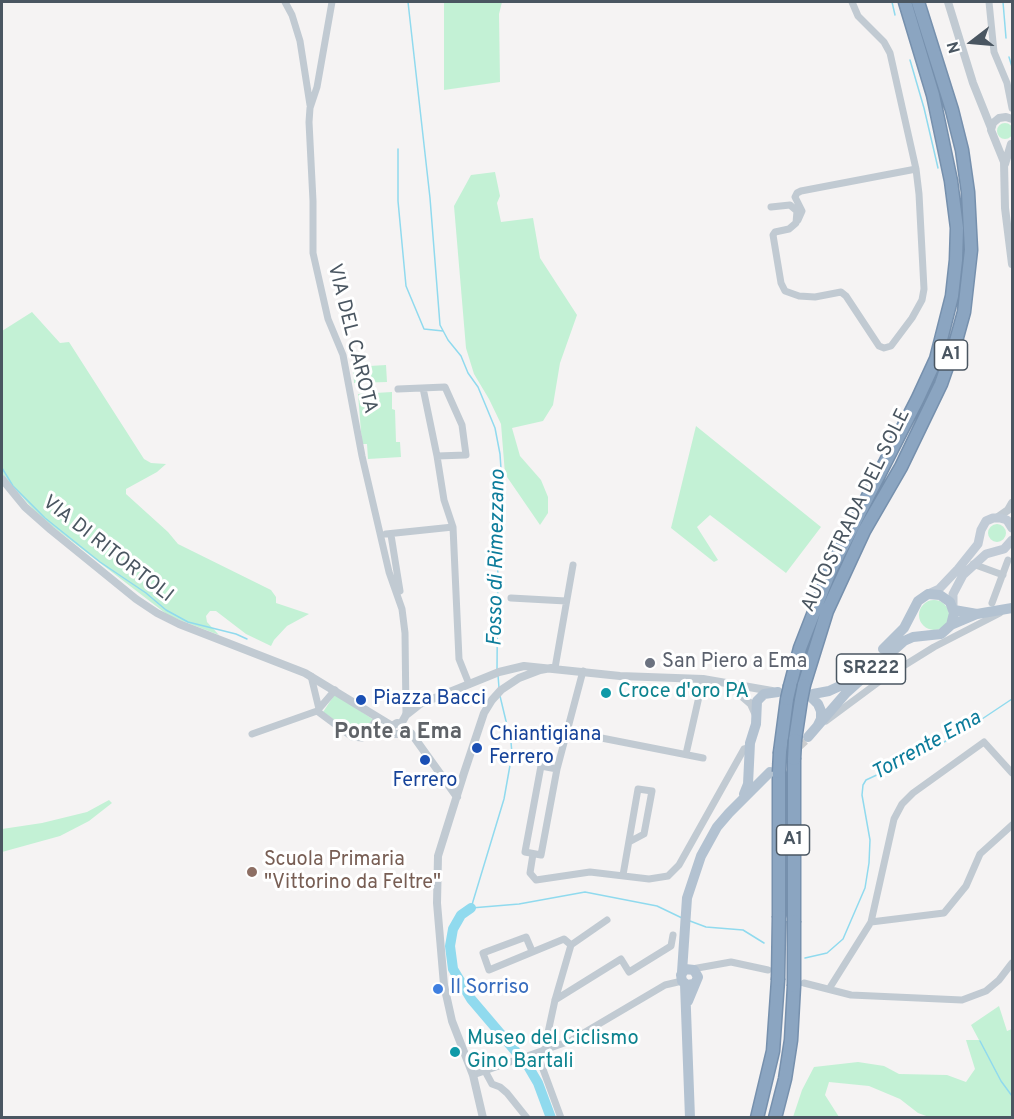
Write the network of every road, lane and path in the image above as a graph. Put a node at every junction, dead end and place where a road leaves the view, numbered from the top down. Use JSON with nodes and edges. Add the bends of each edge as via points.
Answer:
{"nodes":[{"id":1,"x":285,"y":2,"type":"edge"},
{"id":2,"x":332,"y":2,"type":"edge"},
{"id":3,"x":852,"y":2,"type":"edge"},
{"id":4,"x":905,"y":2,"type":"edge"},
{"id":5,"x":918,"y":2,"type":"edge"},
{"id":6,"x":948,"y":2,"type":"edge"},
{"id":7,"x":989,"y":2,"type":"edge"},
{"id":8,"x":978,"y":97,"type":"junction"},
{"id":9,"x":1011,"y":97,"type":"junction"},
{"id":10,"x":310,"y":108,"type":"junction"},
{"id":11,"x":1012,"y":108,"type":"edge"},
{"id":12,"x":1000,"y":118,"type":"junction"},
{"id":13,"x":1012,"y":119,"type":"edge"},
{"id":14,"x":992,"y":128,"type":"junction"},
{"id":15,"x":996,"y":142,"type":"junction"},
{"id":16,"x":1012,"y":144,"type":"edge"},
{"id":17,"x":916,"y":169,"type":"junction"},
{"id":18,"x":1004,"y":173,"type":"junction"},
{"id":19,"x":771,"y":207,"type":"dead end"},
{"id":20,"x":798,"y":220,"type":"junction"},
{"id":21,"x":1012,"y":264,"type":"edge"},
{"id":22,"x":423,"y":388,"type":"junction"},
{"id":23,"x":398,"y":389,"type":"dead end"},
{"id":24,"x":437,"y":456,"type":"junction"},
{"id":25,"x":2,"y":479,"type":"edge"},
{"id":26,"x":1012,"y":503,"type":"edge"},
{"id":27,"x":998,"y":517,"type":"junction"},
{"id":28,"x":453,"y":527,"type":"junction"},
{"id":29,"x":1012,"y":528,"type":"edge"},
{"id":30,"x":381,"y":534,"type":"junction"},
{"id":31,"x":391,"y":535,"type":"junction"},
{"id":32,"x":981,"y":537,"type":"junction"},
{"id":33,"x":1012,"y":540,"type":"edge"},
{"id":34,"x":1004,"y":550,"type":"edge"},
{"id":35,"x":1008,"y":560,"type":"dead end"},
{"id":36,"x":973,"y":564,"type":"junction"},
{"id":37,"x":573,"y":565,"type":"dead end"},
{"id":38,"x":1003,"y":575,"type":"junction"},
{"id":39,"x":928,"y":594,"type":"junction"},
{"id":40,"x":511,"y":598,"type":"dead end"},
{"id":41,"x":566,"y":601,"type":"junction"},
{"id":42,"x":992,"y":603,"type":"dead end"},
{"id":43,"x":1011,"y":608,"type":"edge"},
{"id":44,"x":402,"y":609,"type":"junction"},
{"id":45,"x":953,"y":609,"type":"junction"},
{"id":46,"x":913,"y":611,"type":"junction"},
{"id":47,"x":977,"y":614,"type":"junction"},
{"id":48,"x":951,"y":625,"type":"junction"},
{"id":49,"x":939,"y":634,"type":"junction"},
{"id":50,"x":934,"y":647,"type":"junction"},
{"id":51,"x":553,"y":668,"type":"junction"},
{"id":52,"x":583,"y":672,"type":"junction"},
{"id":53,"x":311,"y":676,"type":"junction"},
{"id":54,"x":703,"y":679,"type":"junction"},
{"id":55,"x":726,"y":683,"type":"junction"},
{"id":56,"x":469,"y":684,"type":"junction"},
{"id":57,"x":335,"y":690,"type":"junction"},
{"id":58,"x":785,"y":692,"type":"junction"},
{"id":59,"x":808,"y":694,"type":"junction"},
{"id":60,"x":318,"y":710,"type":"junction"},
{"id":61,"x":406,"y":715,"type":"junction"},
{"id":62,"x":756,"y":716,"type":"junction"},
{"id":63,"x":378,"y":718,"type":"junction"},
{"id":64,"x":399,"y":726,"type":"junction"},
{"id":65,"x":817,"y":728,"type":"junction"},
{"id":66,"x":566,"y":731,"type":"junction"},
{"id":67,"x":252,"y":734,"type":"dead end"},
{"id":68,"x":802,"y":739,"type":"junction"},
{"id":69,"x":750,"y":752,"type":"junction"},
{"id":70,"x":686,"y":754,"type":"junction"},
{"id":71,"x":703,"y":758,"type":"dead end"},
{"id":72,"x":557,"y":769,"type":"junction"},
{"id":73,"x":773,"y":772,"type":"junction"},
{"id":74,"x":1012,"y":773,"type":"edge"},
{"id":75,"x":457,"y":797,"type":"junction"},
{"id":76,"x":742,"y":797,"type":"junction"},
{"id":77,"x":1012,"y":825,"type":"edge"},
{"id":78,"x":629,"y":842,"type":"junction"},
{"id":79,"x":533,"y":854,"type":"junction"},
{"id":80,"x":622,"y":875,"type":"junction"},
{"id":81,"x":607,"y":920,"type":"dead end"},
{"id":82,"x":871,"y":922,"type":"junction"},
{"id":83,"x":679,"y":935,"type":"junction"},
{"id":84,"x":571,"y":945,"type":"junction"},
{"id":85,"x":532,"y":951,"type":"junction"},
{"id":86,"x":1012,"y":963,"type":"edge"},
{"id":87,"x":768,"y":970,"type":"dead end"},
{"id":88,"x":691,"y":975,"type":"junction"},
{"id":89,"x":799,"y":985,"type":"junction"},
{"id":90,"x":829,"y":989,"type":"junction"},
{"id":91,"x":555,"y":1000,"type":"junction"},
{"id":92,"x":537,"y":1053,"type":"junction"},
{"id":93,"x":485,"y":1071,"type":"junction"},
{"id":94,"x":472,"y":1075,"type":"junction"},
{"id":95,"x":483,"y":1118,"type":"edge"},
{"id":96,"x":526,"y":1118,"type":"edge"},
{"id":97,"x":561,"y":1118,"type":"edge"},
{"id":98,"x":688,"y":1118,"type":"edge"},
{"id":99,"x":757,"y":1118,"type":"edge"},
{"id":100,"x":775,"y":1118,"type":"edge"}],
"edges":[{"from":1,"to":10,"type":"street","name":"VIA DEL CAROTA","via":[[300,41]]},
{"from":2,"to":10,"type":"street","name":"VIA DEL CAROTA"},
{"from":3,"to":17,"type":"street","via":[[858,16],[884,42],[890,54]]},
{"from":4,"to":58,"type":"highway","name":"AUTOSTRADA DEL SOLE","number":"A1","via":[[933,95],[951,181],[957,228],[952,296],[936,359],[830,571]]},
{"from":5,"to":59,"type":"highway","name":"AUTOSTRADA DEL SOLE","number":"A1","via":[[962,150],[971,250],[964,312],[940,384],[827,611]]},
{"from":6,"to":8,"type":"street"},
{"from":7,"to":9,"type":"street","via":[[994,52]]},
{"from":8,"to":12,"type":"street"},
{"from":8,"to":14,"type":"street"},
{"from":9,"to":11,"type":"street"},
{"from":9,"to":12,"type":"street"},
{"from":10,"to":30,"type":"street","name":"VIA DEL CAROTA","via":[[313,253],[328,318],[343,356]]},
{"from":12,"to":13,"type":"street"},
{"from":12,"to":14,"type":"street"},
{"from":14,"to":15,"type":"street"},
{"from":15,"to":16,"type":"street"},
{"from":15,"to":18,"type":"street"},
{"from":16,"to":18,"type":"street"},
{"from":17,"to":20,"type":"street","via":[[801,191],[795,197],[802,211]]},
{"from":17,"to":20,"type":"street","via":[[924,289],[912,318],[891,346],[879,346],[841,292],[814,297],[785,291],[773,236]]},
{"from":18,"to":21,"type":"street"},
{"from":19,"to":20,"type":"street","via":[[790,205],[797,211]]},
{"from":22,"to":23,"type":"street"},
{"from":22,"to":24,"type":"street"},
{"from":22,"to":24,"type":"street","via":[[445,387],[462,425],[466,455]]},
{"from":24,"to":28,"type":"street"},
{"from":25,"to":53,"type":"street","name":"VIA DI RITORTOLI","via":[[25,507],[142,604],[179,624]]},
{"from":26,"to":27,"type":"street"},
{"from":27,"to":29,"type":"main road","via":[[1007,520]]},
{"from":27,"to":32,"type":"main road","via":[[984,523]]},
{"from":28,"to":31,"type":"street"},
{"from":28,"to":56,"type":"street","via":[[459,659]]},
{"from":30,"to":31,"type":"street"},
{"from":30,"to":44,"type":"street","name":"VIA DEL CAROTA"},
{"from":31,"to":44,"type":"street","name":"VIA DEL CAROTA"},
{"from":32,"to":34,"type":"main road","via":[[986,546]]},
{"from":32,"to":39,"type":"main road","via":[[955,573],[939,590]]},
{"from":33,"to":34,"type":"main road"},
{"from":34,"to":36,"type":"main road","via":[[986,554]]},
{"from":35,"to":38,"type":"street"},
{"from":36,"to":38,"type":"street"},
{"from":36,"to":45,"type":"main road","via":[[956,586]]},
{"from":37,"to":41,"type":"street"},
{"from":38,"to":42,"type":"street"},
{"from":39,"to":45,"type":"main road","number":"SR222","via":[[942,595]]},
{"from":39,"to":46,"type":"main road","number":"SR222","via":[[918,600]]},
{"from":40,"to":41,"type":"street"},
{"from":41,"to":51,"type":"street"},
{"from":43,"to":47,"type":"main road","number":"SR222"},
{"from":43,"to":50,"type":"street"},
{"from":44,"to":61,"type":"street","name":"VIA DEL CAROTA"},
{"from":45,"to":47,"type":"main road","number":"SR222"},
{"from":45,"to":48,"type":"main road"},
{"from":46,"to":49,"type":"main road","number":"SR222","via":[[919,629]]},
{"from":46,"to":59,"type":"main road","number":"SR222","via":[[898,635],[851,678],[836,688]]},
{"from":47,"to":48,"type":"main road","number":"SR222"},
{"from":48,"to":49,"type":"main road","number":"SR222"},
{"from":49,"to":50,"type":"street"},
{"from":49,"to":65,"type":"main road","number":"SR222","via":[[904,641],[853,686]]},
{"from":50,"to":65,"type":"street"},
{"from":51,"to":52,"type":"street"},
{"from":51,"to":56,"type":"street","via":[[524,666]]},
{"from":51,"to":75,"type":"street","via":[[525,676],[499,692],[484,713]]},
{"from":52,"to":54,"type":"street"},
{"from":52,"to":66,"type":"street"},
{"from":53,"to":57,"type":"street","name":"VIA DI RITORTOLI"},
{"from":53,"to":60,"type":"street"},
{"from":54,"to":55,"type":"street"},
{"from":54,"to":70,"type":"street"},
{"from":55,"to":58,"type":"street"},
{"from":55,"to":62,"type":"street","via":[[751,704]]},
{"from":56,"to":61,"type":"street","via":[[420,704]]},
{"from":57,"to":60,"type":"street"},
{"from":57,"to":63,"type":"street","name":"VIA DI RITORTOLI"},
{"from":58,"to":62,"type":"main road","via":[[759,698]]},
{"from":58,"to":73,"type":"highway","name":"AUTOSTRADA DEL SOLE","number":"A1","bridge":true,"via":[[780,752]]},
{"from":59,"to":65,"type":"main road","number":"SR222","via":[[821,711]]},
{"from":59,"to":68,"type":"highway","name":"AUTOSTRADA DEL SOLE","number":"A1"},
{"from":60,"to":63,"type":"street","via":[[358,739]]},
{"from":60,"to":67,"type":"street"},
{"from":61,"to":64,"type":"street"},
{"from":62,"to":69,"type":"main road"},
{"from":63,"to":64,"type":"street","name":"VIA DI RITORTOLI"},
{"from":64,"to":75,"type":"street","name":"VIA DI RITORTOLI","via":[[411,733]]},
{"from":65,"to":68,"type":"main road","number":"SR222"},
{"from":66,"to":70,"type":"street"},
{"from":66,"to":72,"type":"street"},
{"from":68,"to":89,"type":"highway","name":"AUTOSTRADA DEL SOLE","number":"A1","bridge":true,"via":[[794,759],[794,921]]},
{"from":69,"to":73,"type":"main road","via":[[757,770]]},
{"from":69,"to":76,"type":"main road","via":[[748,784]]},
{"from":69,"to":80,"type":"street","via":[[746,748],[743,751],[671,874],[658,879]]},
{"from":70,"to":71,"type":"street"},
{"from":72,"to":79,"type":"street","via":[[541,855]]},
{"from":72,"to":79,"type":"street","via":[[541,766],[525,852]]},
{"from":73,"to":76,"type":"main road"},
{"from":73,"to":99,"type":"highway","name":"AUTOSTRADA DEL SOLE","number":"A1","bridge":true,"via":[[778,980],[773,1051]]},
{"from":74,"to":82,"type":"street","via":[[984,742],[902,804],[894,819]]},
{"from":75,"to":94,"type":"street","via":[[438,856],[438,925],[448,1007]]},
{"from":76,"to":83,"type":"main road","via":[[708,843],[695,871]]},
{"from":77,"to":82,"type":"street","via":[[981,854],[966,886],[944,913]]},
{"from":78,"to":78,"type":"street","via":[[644,834],[652,791],[638,789]]},
{"from":78,"to":80,"type":"street"},
{"from":79,"to":80,"type":"street","via":[[530,873],[536,880],[580,873]]},
{"from":81,"to":84,"type":"street"},
{"from":82,"to":90,"type":"street"},
{"from":83,"to":88,"type":"main road"},
{"from":83,"to":91,"type":"street","via":[[671,946],[629,972],[621,959]]},
{"from":84,"to":85,"type":"street","via":[[564,939]]},
{"from":84,"to":91,"type":"street"},
{"from":85,"to":85,"type":"street","via":[[489,970],[483,953],[526,937]]},
{"from":86,"to":90,"type":"street","via":[[986,991],[962,1000],[851,995]]},
{"from":87,"to":88,"type":"street","via":[[731,962]]},
{"from":88,"to":92,"type":"street","via":[[665,985],[570,1041]]},
{"from":88,"to":98,"type":"main road","via":[[687,1005]]},
{"from":89,"to":90,"type":"street"},
{"from":89,"to":100,"type":"highway","name":"AUTOSTRADA DEL SOLE","number":"A1"},
{"from":91,"to":92,"type":"street"},
{"from":92,"to":93,"type":"street"},
{"from":92,"to":97,"type":"street"},
{"from":93,"to":94,"type":"street"},
{"from":93,"to":96,"type":"street","via":[[492,1084],[507,1093]]},
{"from":94,"to":95,"type":"street"}]}
